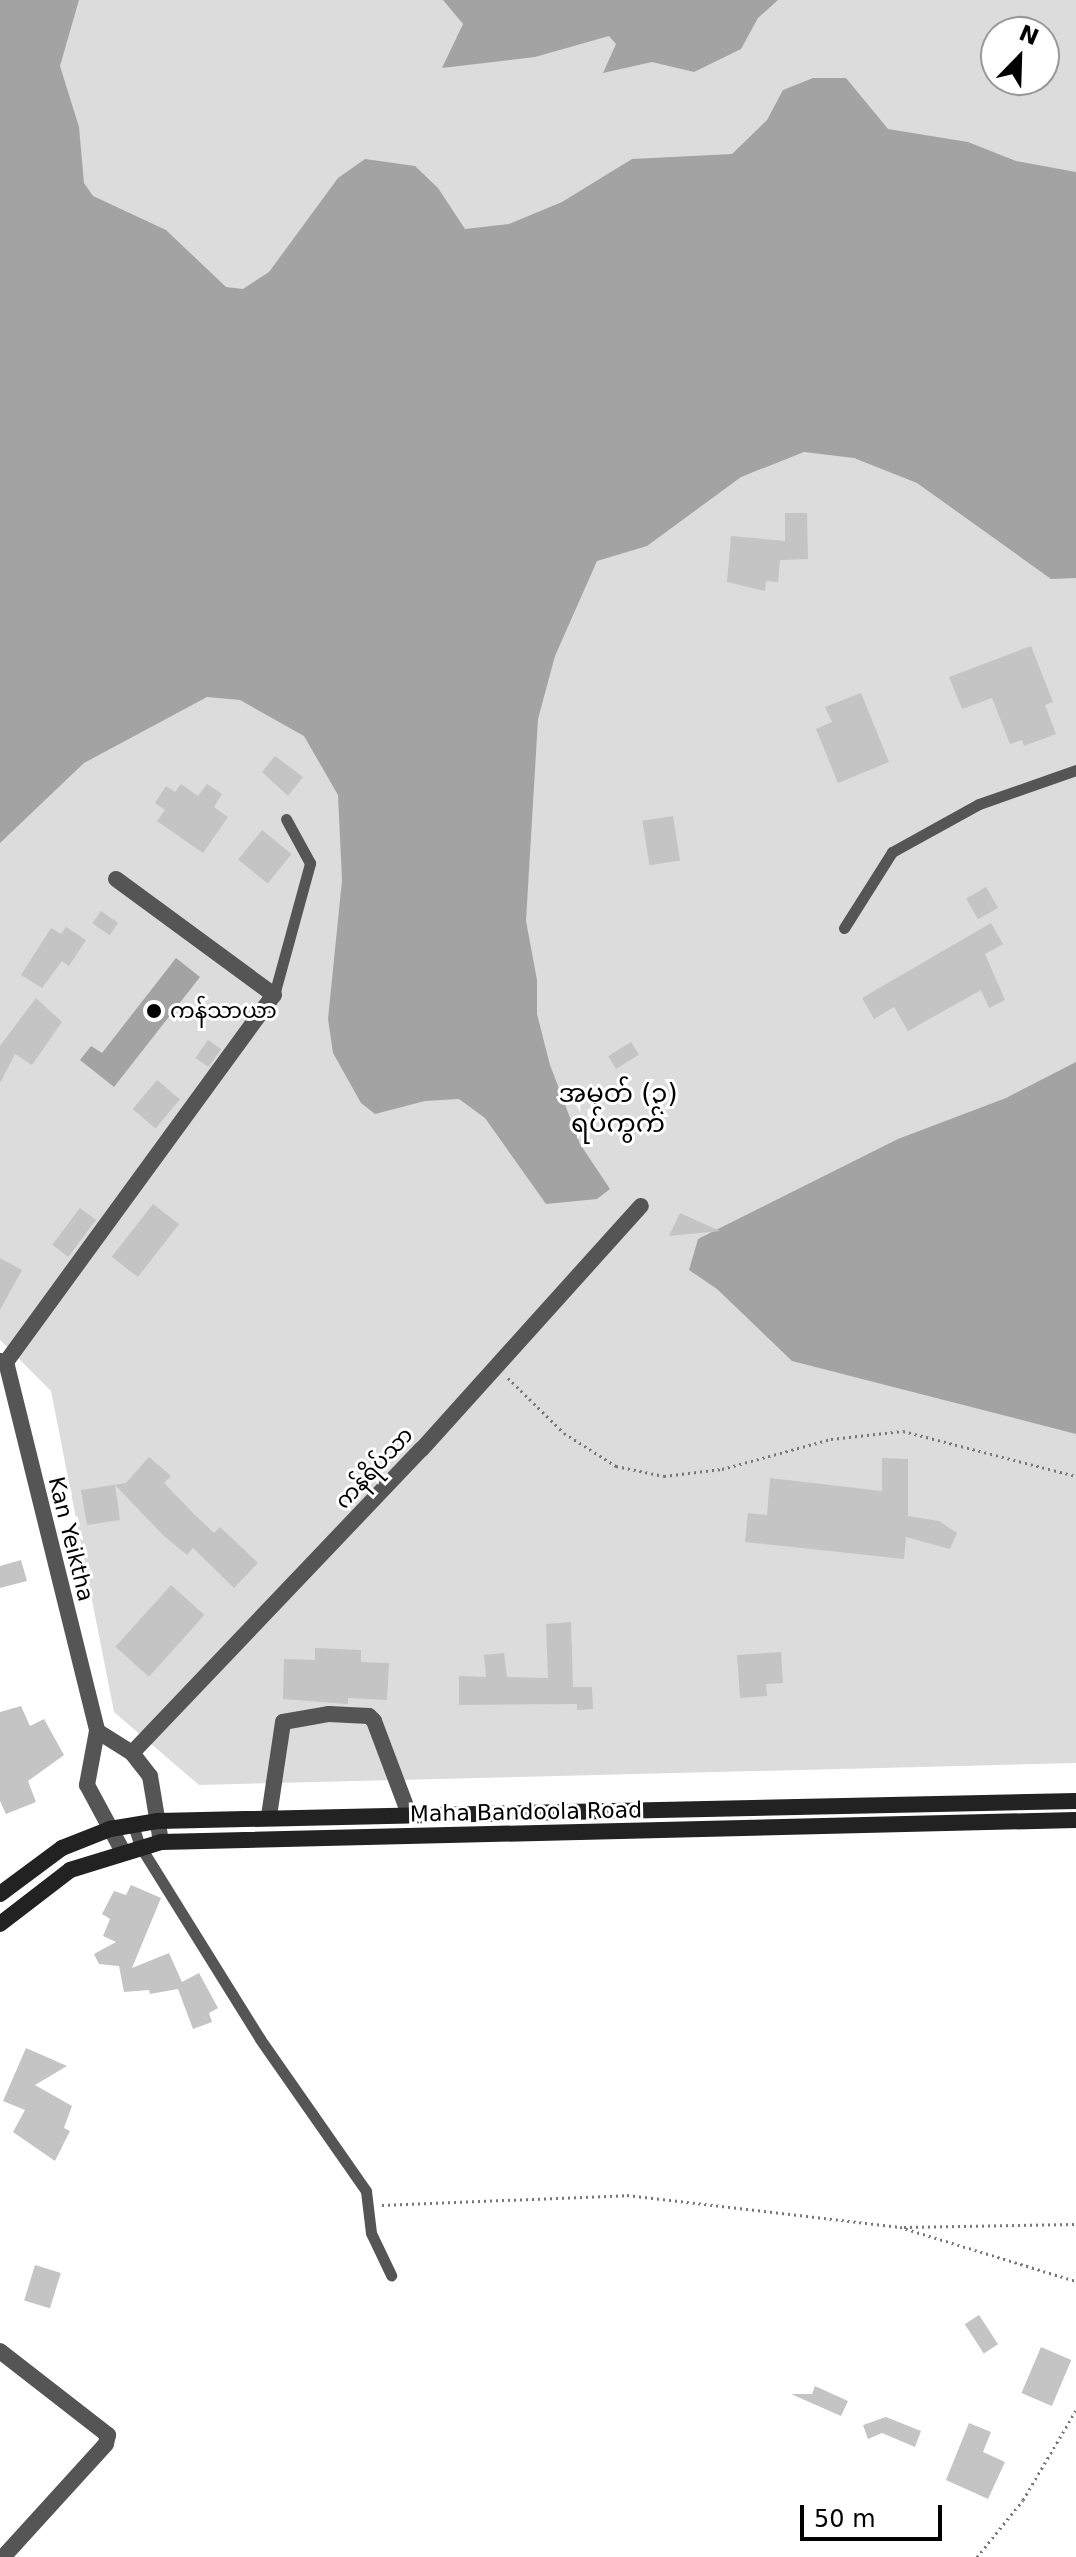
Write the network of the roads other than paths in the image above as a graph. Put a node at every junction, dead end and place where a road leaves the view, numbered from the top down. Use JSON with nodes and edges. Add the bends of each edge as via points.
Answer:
{"nodes":[{"id":1,"x":1076,"y":770,"type":"edge"},
{"id":2,"x":286,"y":819,"type":"dead end"},
{"id":3,"x":116,"y":879,"type":"dead end"},
{"id":4,"x":844,"y":928,"type":"dead end"},
{"id":5,"x":274,"y":995,"type":"junction"},
{"id":6,"x":641,"y":1206,"type":"dead end"},
{"id":7,"x":3,"y":1362,"type":"edge"},
{"id":8,"x":97,"y":1731,"type":"junction"},
{"id":9,"x":132,"y":1753,"type":"junction"},
{"id":10,"x":1076,"y":1801,"type":"edge"},
{"id":11,"x":409,"y":1814,"type":"junction"},
{"id":12,"x":269,"y":1816,"type":"junction"},
{"id":13,"x":1076,"y":1820,"type":"edge"},
{"id":14,"x":158,"y":1821,"type":"junction"},
{"id":15,"x":133,"y":1825,"type":"junction"},
{"id":16,"x":110,"y":1829,"type":"junction"},
{"id":17,"x":161,"y":1842,"type":"junction"},
{"id":18,"x":140,"y":1846,"type":"junction"},
{"id":19,"x":122,"y":1850,"type":"junction"},
{"id":20,"x":0,"y":1894,"type":"edge"},
{"id":21,"x":0,"y":1924,"type":"edge"},
{"id":22,"x":391,"y":2275,"type":"dead end"},
{"id":23,"x":0,"y":2351,"type":"edge"},
{"id":24,"x":3,"y":2557,"type":"edge"}],
"edges":[{"from":1,"to":4,"type":"lane","via":[[979,804],[892,852]]},
{"from":2,"to":5,"type":"lane","via":[[310,863]]},
{"from":3,"to":5,"type":"street"},
{"from":5,"to":7,"type":"street"},
{"from":6,"to":9,"type":"street","name":"ကန်ရိပ်သာ","via":[[497,1367]]},
{"from":7,"to":8,"type":"street","name":"Kan Yeiktha"},
{"from":8,"to":9,"type":"street"},
{"from":8,"to":16,"type":"street","via":[[87,1785]]},
{"from":9,"to":14,"type":"street","via":[[150,1776]]},
{"from":10,"to":11,"type":"main road","name":"Maha Bandoola Road"},
{"from":11,"to":12,"type":"main road","name":"Maha Bandoola Road"},
{"from":11,"to":12,"type":"street","via":[[374,1721],[369,1716],[329,1714],[283,1722]]},
{"from":12,"to":14,"type":"main road","name":"Maha Bandoola Road"},
{"from":13,"to":17,"type":"main road","name":"Maha Bandoola Road"},
{"from":14,"to":15,"type":"main road","name":"Maha Bandoola Road"},
{"from":14,"to":17,"type":"street"},
{"from":15,"to":16,"type":"main road","name":"Maha Bandoola Road"},
{"from":15,"to":18,"type":"lane"},
{"from":16,"to":19,"type":"street"},
{"from":16,"to":20,"type":"main road","name":"Maha Bandoola Road","via":[[44,1859]]},
{"from":17,"to":18,"type":"main road","name":"Maha Bandoola Road"},
{"from":18,"to":19,"type":"main road","name":"Maha Bandoola Road"},
{"from":18,"to":22,"type":"lane","via":[[260,2039],[366,2191],[371,2233]]},
{"from":19,"to":21,"type":"main road","name":"Maha Bandoola Road","via":[[52,1880]]},
{"from":23,"to":24,"type":"street","via":[[108,2435],[106,2444]]}]}
